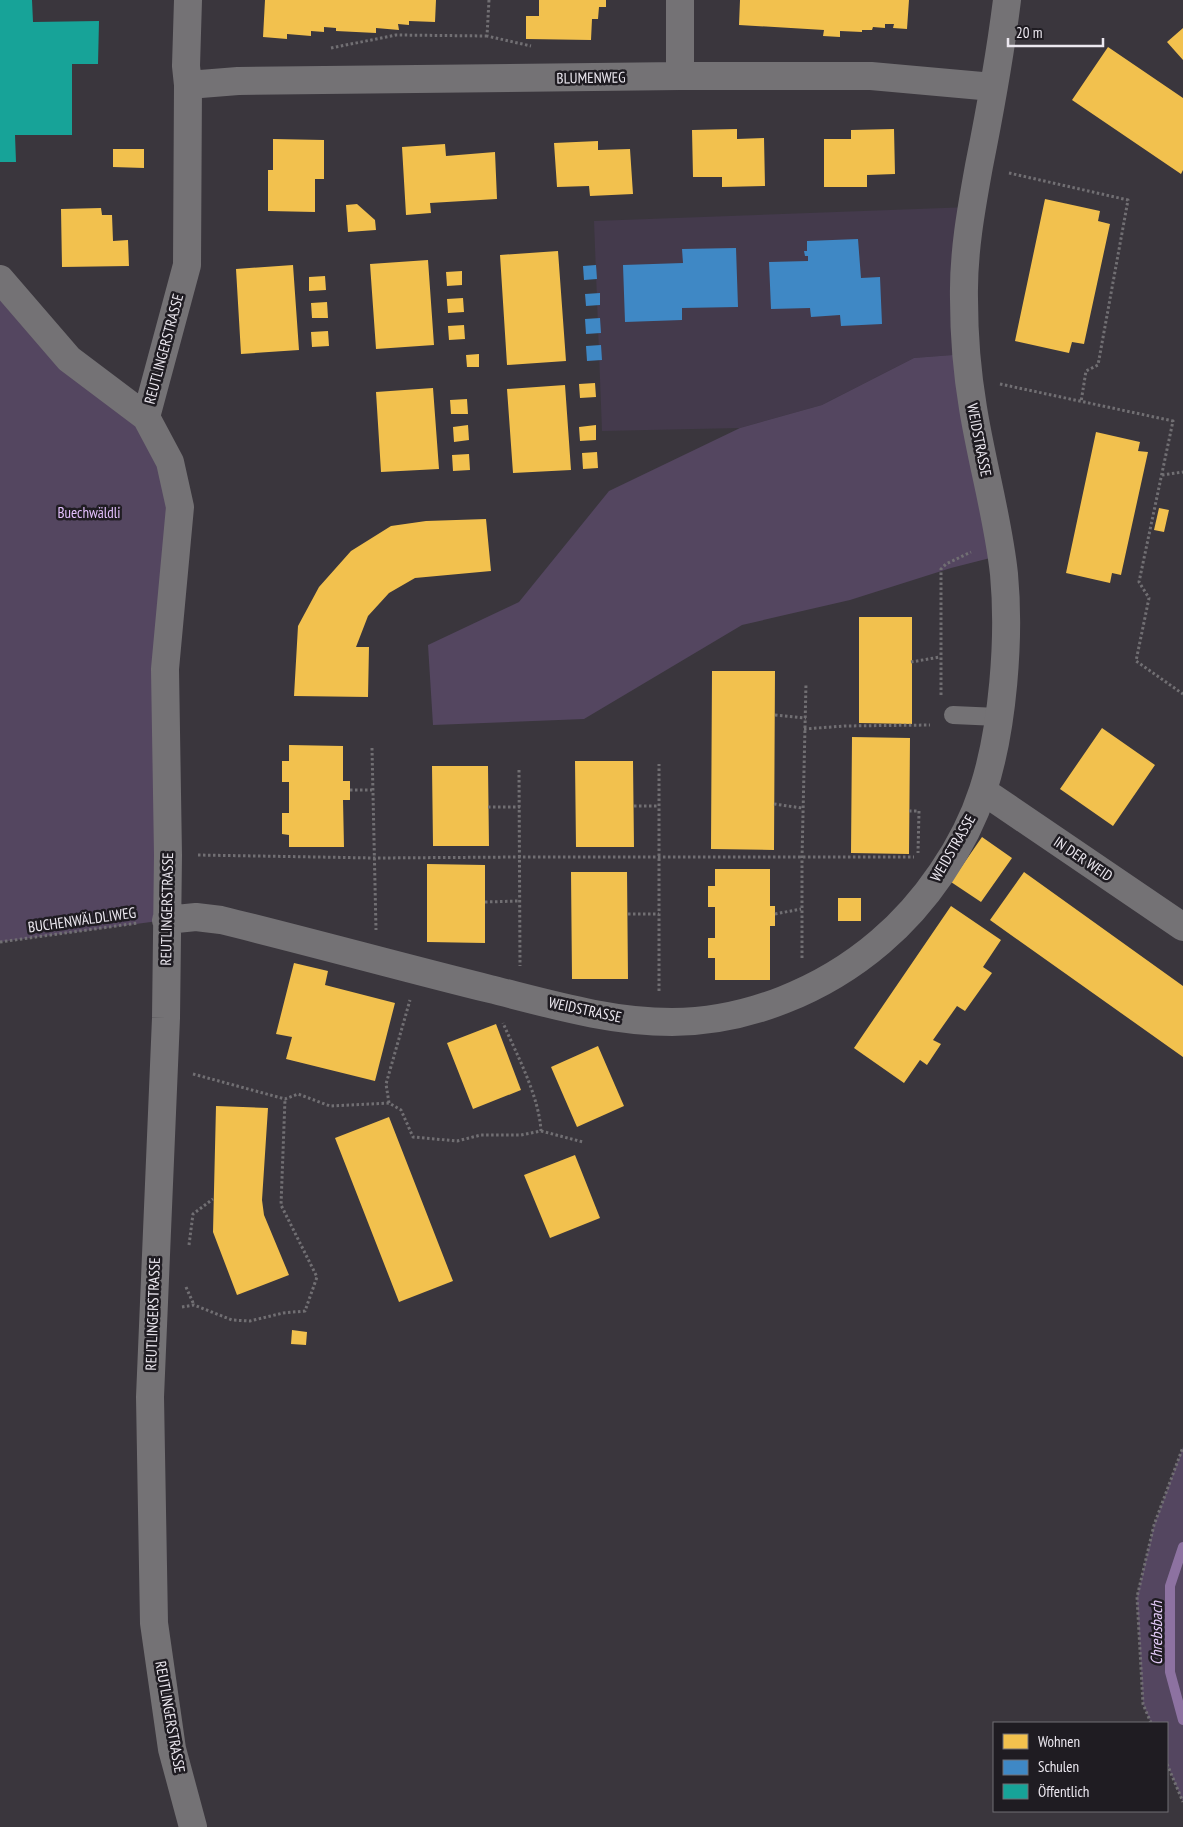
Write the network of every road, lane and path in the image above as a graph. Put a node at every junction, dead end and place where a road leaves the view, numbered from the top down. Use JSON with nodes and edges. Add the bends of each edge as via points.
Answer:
{"nodes":[{"id":1,"x":188,"y":0,"type":"edge"},
{"id":2,"x":680,"y":0,"type":"edge"},
{"id":3,"x":1007,"y":0,"type":"edge"},
{"id":4,"x":487,"y":36,"type":"dead end"},
{"id":5,"x":329,"y":48,"type":"dead end"},
{"id":6,"x":680,"y":76,"type":"junction"},
{"id":7,"x":188,"y":85,"type":"junction"},
{"id":8,"x":993,"y":87,"type":"junction"},
{"id":9,"x":979,"y":166,"type":"junction"},
{"id":10,"x":0,"y":279,"type":"edge"},
{"id":11,"x":969,"y":385,"type":"junction"},
{"id":12,"x":1081,"y":402,"type":"junction"},
{"id":13,"x":146,"y":418,"type":"junction"},
{"id":14,"x":1183,"y":472,"type":"edge"},
{"id":15,"x":1162,"y":475,"type":"junction"},
{"id":16,"x":999,"y":538,"type":"junction"},
{"id":17,"x":940,"y":657,"type":"junction"},
{"id":18,"x":911,"y":662,"type":"dead end"},
{"id":19,"x":806,"y":683,"type":"dead end"},
{"id":20,"x":1183,"y":694,"type":"edge"},
{"id":21,"x":941,"y":701,"type":"dead end"},
{"id":22,"x":774,"y":715,"type":"dead end"},
{"id":23,"x":998,"y":717,"type":"junction"},
{"id":24,"x":806,"y":718,"type":"junction"},
{"id":25,"x":946,"y":720,"type":"joint"},
{"id":26,"x":804,"y":729,"type":"junction"},
{"id":27,"x":372,"y":748,"type":"dead end"},
{"id":28,"x":659,"y":764,"type":"dead end"},
{"id":29,"x":519,"y":770,"type":"dead end"},
{"id":30,"x":350,"y":790,"type":"dead end"},
{"id":31,"x":372,"y":790,"type":"junction"},
{"id":32,"x":983,"y":791,"type":"junction"},
{"id":33,"x":774,"y":804,"type":"dead end"},
{"id":34,"x":634,"y":806,"type":"dead end"},
{"id":35,"x":659,"y":806,"type":"junction"},
{"id":36,"x":488,"y":807,"type":"dead end"},
{"id":37,"x":520,"y":807,"type":"junction"},
{"id":38,"x":802,"y":808,"type":"junction"},
{"id":39,"x":909,"y":811,"type":"dead end"},
{"id":40,"x":168,"y":855,"type":"junction"},
{"id":41,"x":520,"y":857,"type":"junction"},
{"id":42,"x":375,"y":858,"type":"junction"},
{"id":43,"x":659,"y":858,"type":"junction"},
{"id":44,"x":802,"y":858,"type":"junction"},
{"id":45,"x":519,"y":901,"type":"junction"},
{"id":46,"x":485,"y":902,"type":"dead end"},
{"id":47,"x":801,"y":909,"type":"junction"},
{"id":48,"x":628,"y":914,"type":"dead end"},
{"id":49,"x":659,"y":914,"type":"junction"},
{"id":50,"x":775,"y":914,"type":"dead end"},
{"id":51,"x":166,"y":920,"type":"junction"},
{"id":52,"x":1183,"y":927,"type":"edge"},
{"id":53,"x":0,"y":942,"type":"edge"},
{"id":54,"x":376,"y":961,"type":"junction"},
{"id":55,"x":418,"y":971,"type":"junction"},
{"id":56,"x":489,"y":989,"type":"junction"},
{"id":57,"x":803,"y":991,"type":"junction"},
{"id":58,"x":520,"y":996,"type":"junction"},
{"id":59,"x":659,"y":1021,"type":"junction"},
{"id":60,"x":164,"y":1066,"type":"junction"},
{"id":61,"x":285,"y":1099,"type":"junction"},
{"id":62,"x":389,"y":1103,"type":"junction"},
{"id":63,"x":541,"y":1131,"type":"junction"},
{"id":64,"x":583,"y":1142,"type":"dead end"},
{"id":65,"x":213,"y":1199,"type":"dead end"},
{"id":66,"x":188,"y":1252,"type":"dead end"},
{"id":67,"x":183,"y":1280,"type":"dead end"},
{"id":68,"x":194,"y":1305,"type":"junction"},
{"id":69,"x":153,"y":1310,"type":"junction"},
{"id":70,"x":1183,"y":1447,"type":"edge"},
{"id":71,"x":1151,"y":1722,"type":"edge"},
{"id":72,"x":1168,"y":1766,"type":"edge"},
{"id":73,"x":1183,"y":1802,"type":"edge"},
{"id":74,"x":193,"y":1827,"type":"edge"}],
"edges":[{"from":1,"to":7,"type":"street","name":"REUTLINGERSTRASSE"},
{"from":2,"to":6,"type":"street"},
{"from":3,"to":8,"type":"street","name":"WEIDSTRASSE"},
{"from":4,"to":5,"type":"path","via":[[396,35]]},
{"from":6,"to":7,"type":"street","name":"BLUMENWEG","via":[[238,81]]},
{"from":6,"to":8,"type":"street","name":"BLUMENWEG","via":[[871,76]]},
{"from":7,"to":13,"type":"street","name":"REUTLINGERSTRASSE","via":[[187,265]]},
{"from":8,"to":9,"type":"street","name":"WEIDSTRASSE"},
{"from":9,"to":11,"type":"street","name":"WEIDSTRASSE","via":[[967,233],[964,275]]},
{"from":9,"to":12,"type":"path","via":[[1128,200],[1098,365],[1086,371]]},
{"from":10,"to":13,"type":"street","via":[[69,358]]},
{"from":11,"to":12,"type":"path","via":[[1004,384]]},
{"from":11,"to":16,"type":"street","name":"WEIDSTRASSE"},
{"from":12,"to":15,"type":"path","via":[[1173,421]]},
{"from":13,"to":40,"type":"street","name":"REUTLINGERSTRASSE","via":[[170,462],[180,507],[165,670]]},
{"from":14,"to":15,"type":"path"},
{"from":15,"to":20,"type":"path","via":[[1139,582],[1149,598],[1136,661]]},
{"from":16,"to":17,"type":"path","via":[[941,569]]},
{"from":16,"to":23,"type":"street","name":"WEIDSTRASSE","via":[[1006,629]]},
{"from":17,"to":18,"type":"path"},
{"from":17,"to":21,"type":"path"},
{"from":19,"to":24,"type":"path"},
{"from":22,"to":24,"type":"path"},
{"from":23,"to":25,"type":"lane"},
{"from":23,"to":32,"type":"street","name":"WEIDSTRASSE"},
{"from":24,"to":26,"type":"path"},
{"from":25,"to":26,"type":"path"},
{"from":26,"to":38,"type":"path"},
{"from":27,"to":31,"type":"path"},
{"from":28,"to":35,"type":"path"},
{"from":29,"to":37,"type":"path"},
{"from":30,"to":31,"type":"path"},
{"from":31,"to":42,"type":"path"},
{"from":32,"to":52,"type":"street","name":"IN DER WEID"},
{"from":32,"to":57,"type":"street","name":"WEIDSTRASSE","via":[[955,850],[913,910],[858,960]]},
{"from":33,"to":38,"type":"path"},
{"from":34,"to":35,"type":"path"},
{"from":35,"to":43,"type":"path"},
{"from":36,"to":37,"type":"path"},
{"from":37,"to":41,"type":"path"},
{"from":38,"to":44,"type":"path"},
{"from":39,"to":44,"type":"path","via":[[919,811],[918,857]]},
{"from":40,"to":42,"type":"path"},
{"from":40,"to":51,"type":"street","name":"REUTLINGERSTRASSE"},
{"from":41,"to":42,"type":"path"},
{"from":41,"to":43,"type":"path"},
{"from":41,"to":45,"type":"path"},
{"from":42,"to":54,"type":"path"},
{"from":43,"to":44,"type":"path"},
{"from":43,"to":49,"type":"path"},
{"from":44,"to":47,"type":"path"},
{"from":45,"to":46,"type":"path"},
{"from":45,"to":58,"type":"path"},
{"from":47,"to":50,"type":"path"},
{"from":47,"to":57,"type":"path"},
{"from":48,"to":49,"type":"path"},
{"from":49,"to":59,"type":"path"},
{"from":51,"to":53,"type":"path","name":"BUCHENWÄLDLIWEG"},
{"from":51,"to":54,"type":"street","name":"WEIDSTRASSE","via":[[221,920]]},
{"from":51,"to":60,"type":"street","name":"REUTLINGERSTRASSE"},
{"from":54,"to":55,"type":"street","name":"WEIDSTRASSE"},
{"from":55,"to":56,"type":"street","name":"WEIDSTRASSE"},
{"from":55,"to":62,"type":"path","via":[[386,1084]]},
{"from":56,"to":58,"type":"street","name":"WEIDSTRASSE"},
{"from":56,"to":63,"type":"path","via":[[535,1100]]},
{"from":57,"to":59,"type":"street","name":"WEIDSTRASSE","via":[[769,1005],[733,1014],[690,1021]]},
{"from":58,"to":59,"type":"street","name":"WEIDSTRASSE","via":[[612,1018]]},
{"from":60,"to":61,"type":"path"},
{"from":60,"to":69,"type":"street","name":"REUTLINGERSTRASSE"},
{"from":61,"to":62,"type":"path","via":[[298,1094],[330,1106]]},
{"from":61,"to":68,"type":"path","via":[[281,1205],[317,1277],[305,1311],[250,1321],[232,1320]]},
{"from":62,"to":63,"type":"path","via":[[401,1110],[413,1137],[458,1141]]},
{"from":63,"to":64,"type":"path"},
{"from":65,"to":66,"type":"path","via":[[193,1214]]},
{"from":67,"to":68,"type":"path"},
{"from":68,"to":69,"type":"path"},
{"from":69,"to":74,"type":"street","name":"REUTLINGERSTRASSE","via":[[150,1397],[154,1623],[172,1750]]},
{"from":70,"to":71,"type":"path","via":[[1154,1525],[1137,1597],[1143,1704]]},
{"from":72,"to":73,"type":"path"}]}
